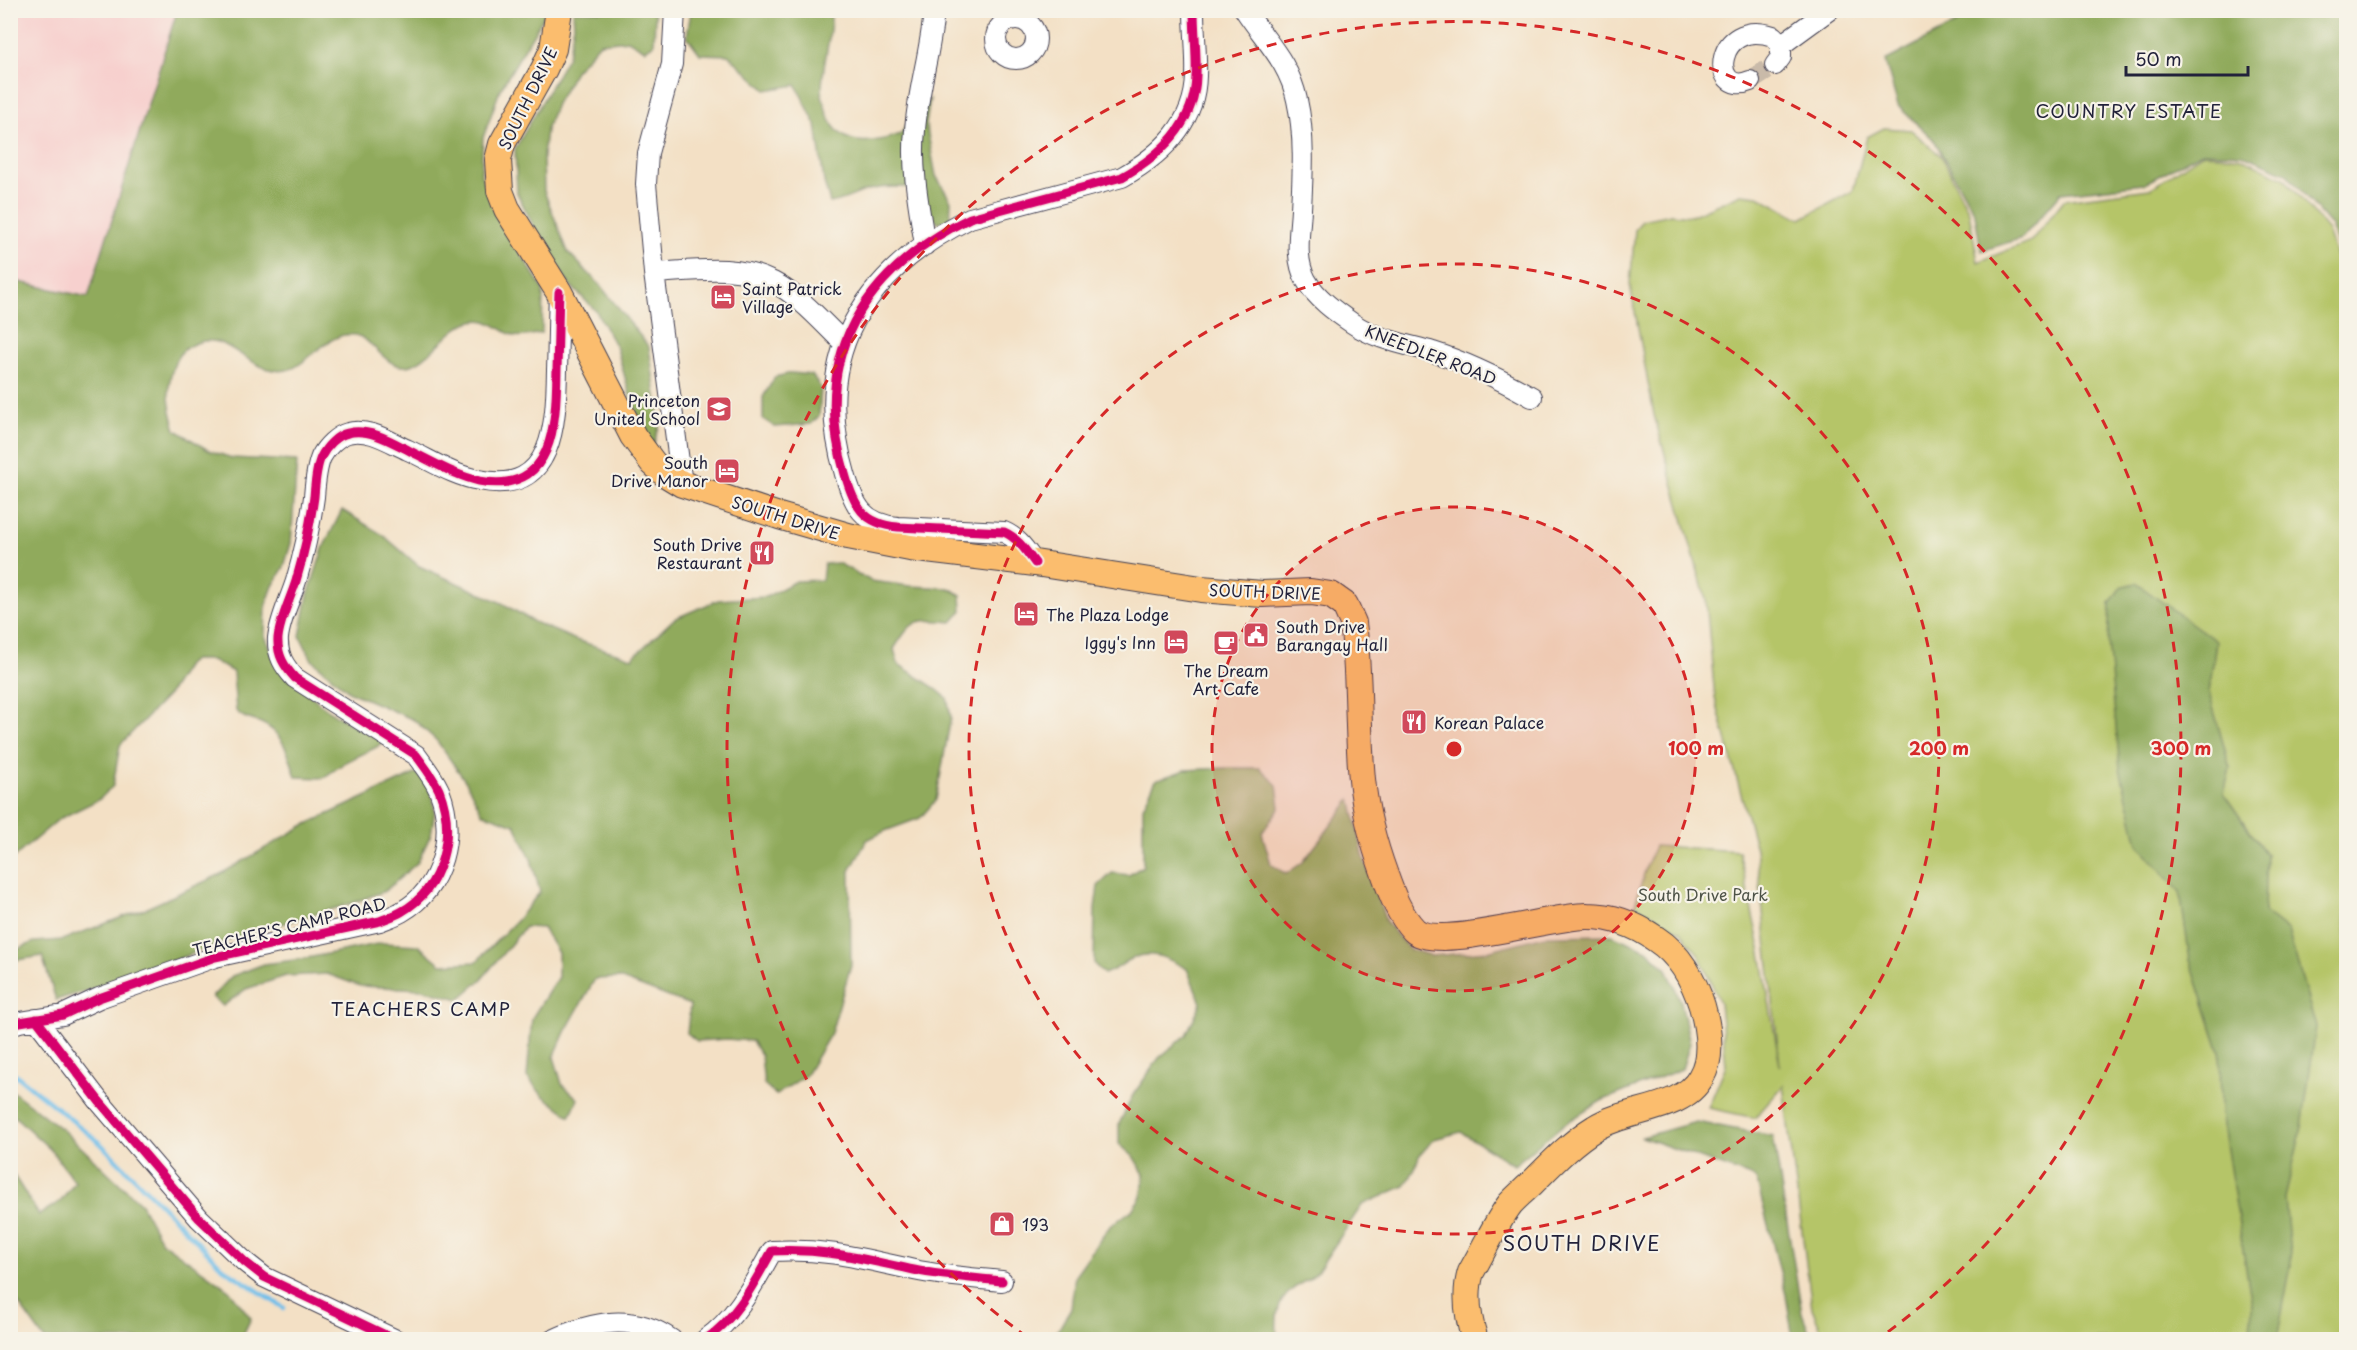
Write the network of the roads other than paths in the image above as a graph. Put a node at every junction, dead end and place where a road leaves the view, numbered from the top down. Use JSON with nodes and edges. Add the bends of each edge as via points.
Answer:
{"nodes":[{"id":1,"x":559,"y":10,"type":"edge"},
{"id":2,"x":675,"y":10,"type":"edge"},
{"id":3,"x":934,"y":10,"type":"edge"},
{"id":4,"x":1194,"y":10,"type":"edge"},
{"id":5,"x":1245,"y":10,"type":"edge"},
{"id":6,"x":1829,"y":10,"type":"edge"},
{"id":7,"x":1781,"y":45,"type":"junction"},
{"id":8,"x":1775,"y":65,"type":"tunnel mouth"},
{"id":9,"x":1750,"y":81,"type":"dead end"},
{"id":10,"x":925,"y":245,"type":"junction"},
{"id":11,"x":654,"y":273,"type":"junction"},
{"id":12,"x":559,"y":292,"type":"junction"},
{"id":13,"x":844,"y":343,"type":"junction"},
{"id":14,"x":1532,"y":397,"type":"dead end"},
{"id":15,"x":682,"y":484,"type":"junction"},
{"id":16,"x":1035,"y":563,"type":"junction"},
{"id":17,"x":36,"y":1019,"type":"junction"},
{"id":18,"x":10,"y":1025,"type":"edge"},
{"id":19,"x":1002,"y":1281,"type":"dead end"},
{"id":20,"x":396,"y":1340,"type":"edge"},
{"id":21,"x":553,"y":1340,"type":"edge"},
{"id":22,"x":672,"y":1340,"type":"edge"},
{"id":23,"x":705,"y":1340,"type":"edge"},
{"id":24,"x":1475,"y":1340,"type":"edge"}],
"edges":[{"from":1,"to":12,"type":"main road","name":"SOUTH DRIVE","via":[[553,49],[502,144],[498,160],[500,191],[507,209]]},
{"from":2,"to":11,"type":"street","via":[[672,64],[648,153],[646,184]]},
{"from":3,"to":10,"type":"street","via":[[915,129],[914,168]]},
{"from":4,"to":10,"type":"street","via":[[1194,95],[1187,117],[1155,155],[1122,177],[970,218]]},
{"from":5,"to":14,"type":"street","name":"KNEEDLER ROAD","via":[[1291,75],[1297,100],[1303,164],[1298,247],[1306,280],[1331,308],[1378,338],[1469,365]]},
{"from":6,"to":7,"type":"street"},
{"from":7,"to":8,"type":"street","via":[[1781,57]]},
{"from":7,"to":9,"type":"street","via":[[1773,36],[1759,33],[1729,45],[1722,58],[1726,74],[1737,84]]},
{"from":10,"to":13,"type":"street","via":[[866,301]]},
{"from":11,"to":13,"type":"street","via":[[723,270],[759,276],[800,302]]},
{"from":11,"to":15,"type":"street"},
{"from":12,"to":15,"type":"main road","name":"SOUTH DRIVE","via":[[643,451],[664,473]]},
{"from":12,"to":17,"type":"street","name":"TEACHER'S CAMP ROAD","via":[[555,422],[544,457],[522,478],[495,482],[459,474],[365,432],[347,433],[332,442],[321,456],[303,555],[278,637],[284,667],[295,678],[416,755],[429,772],[445,811],[447,836],[435,879],[402,912],[380,921],[215,957],[99,998],[63,1015]]},
{"from":13,"to":16,"type":"street","via":[[833,389],[835,434],[848,485],[866,518],[898,527],[1004,532]]},
{"from":15,"to":16,"type":"main road","name":"SOUTH DRIVE","via":[[880,543]]},
{"from":16,"to":24,"type":"main road","name":"SOUTH DRIVE","via":[[1201,589],[1331,595],[1345,605],[1353,623],[1362,781],[1372,835],[1392,895],[1417,933],[1431,938],[1454,937],[1587,916],[1622,922],[1646,932],[1680,961],[1701,1002],[1708,1027],[1706,1067],[1701,1079],[1677,1099],[1597,1126],[1560,1155],[1510,1204],[1467,1285]]},
{"from":17,"to":18,"type":"street","name":"TEACHER'S CAMP ROAD"},
{"from":17,"to":20,"type":"street","via":[[114,1119],[199,1218],[245,1262],[264,1277]]},
{"from":19,"to":23,"type":"street","via":[[916,1270],[817,1250],[772,1251],[725,1324]]},
{"from":21,"to":22,"type":"street","via":[[594,1324],[625,1322],[649,1326]]}]}
